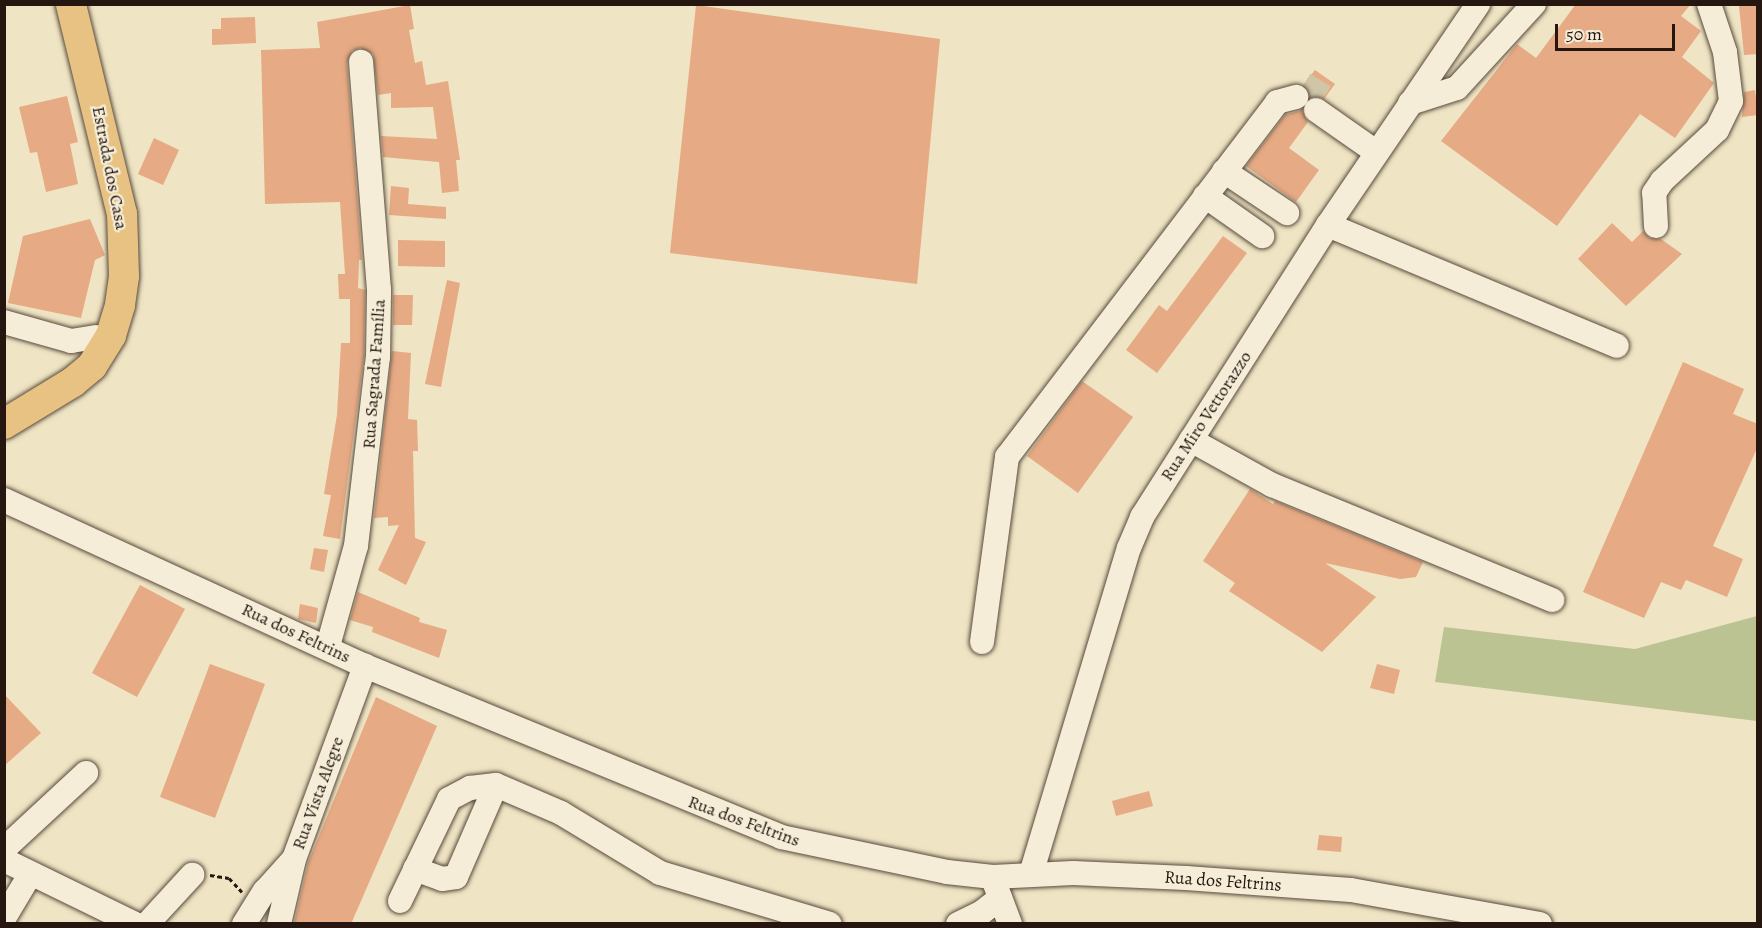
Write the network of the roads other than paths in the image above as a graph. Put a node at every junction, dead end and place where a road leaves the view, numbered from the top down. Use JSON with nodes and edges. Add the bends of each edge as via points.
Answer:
{"nodes":[{"id":1,"x":59,"y":4,"type":"edge"},
{"id":2,"x":71,"y":4,"type":"edge"},
{"id":3,"x":1478,"y":4,"type":"edge"},
{"id":4,"x":1534,"y":4,"type":"edge"},
{"id":5,"x":1709,"y":4,"type":"edge"},
{"id":6,"x":361,"y":62,"type":"dead end"},
{"id":7,"x":1296,"y":96,"type":"dead end"},
{"id":8,"x":1410,"y":103,"type":"junction"},
{"id":9,"x":1321,"y":104,"type":"tunnel mouth"},
{"id":10,"x":1381,"y":145,"type":"junction"},
{"id":11,"x":1224,"y":171,"type":"junction"},
{"id":12,"x":1205,"y":196,"type":"junction"},
{"id":13,"x":1287,"y":213,"type":"dead end"},
{"id":14,"x":1328,"y":225,"type":"junction"},
{"id":15,"x":1656,"y":226,"type":"dead end"},
{"id":16,"x":1262,"y":236,"type":"dead end"},
{"id":17,"x":4,"y":322,"type":"edge"},
{"id":18,"x":82,"y":345,"type":"junction"},
{"id":19,"x":1617,"y":346,"type":"dead end"},
{"id":20,"x":4,"y":401,"type":"edge"},
{"id":21,"x":4,"y":424,"type":"edge"},
{"id":22,"x":1191,"y":440,"type":"junction"},
{"id":23,"x":4,"y":500,"type":"edge"},
{"id":24,"x":1552,"y":600,"type":"dead end"},
{"id":25,"x":982,"y":642,"type":"dead end"},
{"id":26,"x":328,"y":646,"type":"junction"},
{"id":27,"x":365,"y":666,"type":"junction"},
{"id":28,"x":86,"y":772,"type":"dead end"},
{"id":29,"x":496,"y":784,"type":"junction"},
{"id":30,"x":4,"y":849,"type":"edge"},
{"id":31,"x":294,"y":859,"type":"junction"},
{"id":32,"x":4,"y":860,"type":"edge"},
{"id":33,"x":415,"y":869,"type":"junction"},
{"id":34,"x":31,"y":873,"type":"junction"},
{"id":35,"x":192,"y":874,"type":"road end"},
{"id":36,"x":1031,"y":874,"type":"junction"},
{"id":37,"x":997,"y":888,"type":"junction"},
{"id":38,"x":400,"y":901,"type":"dead end"},
{"id":39,"x":250,"y":915,"type":"edge"},
{"id":40,"x":4,"y":918,"type":"edge"},
{"id":41,"x":135,"y":924,"type":"edge"},
{"id":42,"x":147,"y":924,"type":"edge"},
{"id":43,"x":279,"y":924,"type":"edge"},
{"id":44,"x":830,"y":924,"type":"edge"},
{"id":45,"x":958,"y":924,"type":"edge"},
{"id":46,"x":1010,"y":924,"type":"edge"},
{"id":47,"x":1540,"y":924,"type":"edge"}],
"edges":[{"from":1,"to":18,"type":"main road","name":"Estrada dos Casa","via":[[107,195],[113,248],[107,305]]},
{"from":2,"to":21,"type":"main road","name":"Estrada dos Casa","via":[[122,214],[124,276],[120,305],[111,335],[92,366]]},
{"from":3,"to":8,"type":"street","name":"Rua Miro Vettorazzo"},
{"from":4,"to":8,"type":"street","via":[[1457,88]]},
{"from":5,"to":15,"type":"street","via":[[1725,52],[1731,101],[1717,130],[1654,193]]},
{"from":6,"to":26,"type":"street","name":"Rua Sagrada Família","via":[[380,290],[378,357],[356,546]]},
{"from":7,"to":11,"type":"street","via":[[1277,102]]},
{"from":8,"to":10,"type":"street","name":"Rua Miro Vettorazzo"},
{"from":9,"to":10,"type":"street"},
{"from":10,"to":14,"type":"street","name":"Rua Miro Vettorazzo"},
{"from":11,"to":12,"type":"street"},
{"from":11,"to":13,"type":"street"},
{"from":12,"to":16,"type":"street"},
{"from":12,"to":25,"type":"street","via":[[1006,457]]},
{"from":14,"to":19,"type":"street"},
{"from":14,"to":22,"type":"street","name":"Rua Miro Vettorazzo"},
{"from":17,"to":18,"type":"street"},
{"from":18,"to":20,"type":"main road"},
{"from":22,"to":24,"type":"street","via":[[1272,485]]},
{"from":22,"to":36,"type":"street","name":"Rua Miro Vettorazzo","via":[[1142,517],[1129,548]]},
{"from":23,"to":26,"type":"street","name":"Rua dos Feltrins"},
{"from":26,"to":27,"type":"street","name":"Rua dos Feltrins"},
{"from":27,"to":31,"type":"street","name":"Rua Vista Alegre"},
{"from":27,"to":37,"type":"street","name":"Rua dos Feltrins","via":[[781,837]]},
{"from":28,"to":30,"type":"street"},
{"from":29,"to":33,"type":"street","via":[[470,788],[449,800]]},
{"from":29,"to":33,"type":"street","via":[[456,876],[442,879]]},
{"from":29,"to":44,"type":"street","via":[[561,813],[660,873]]},
{"from":31,"to":39,"type":"street"},
{"from":31,"to":43,"type":"street","name":"Rua Vista Alegre"},
{"from":32,"to":34,"type":"street"},
{"from":33,"to":38,"type":"street"},
{"from":34,"to":40,"type":"street"},
{"from":34,"to":41,"type":"street"},
{"from":35,"to":42,"type":"street"},
{"from":36,"to":37,"type":"street","name":"Rua dos Feltrins"},
{"from":36,"to":47,"type":"street","name":"Rua dos Feltrins","via":[[1186,878],[1351,890]]},
{"from":37,"to":45,"type":"street","via":[[981,913]]},
{"from":37,"to":46,"type":"street"}]}
